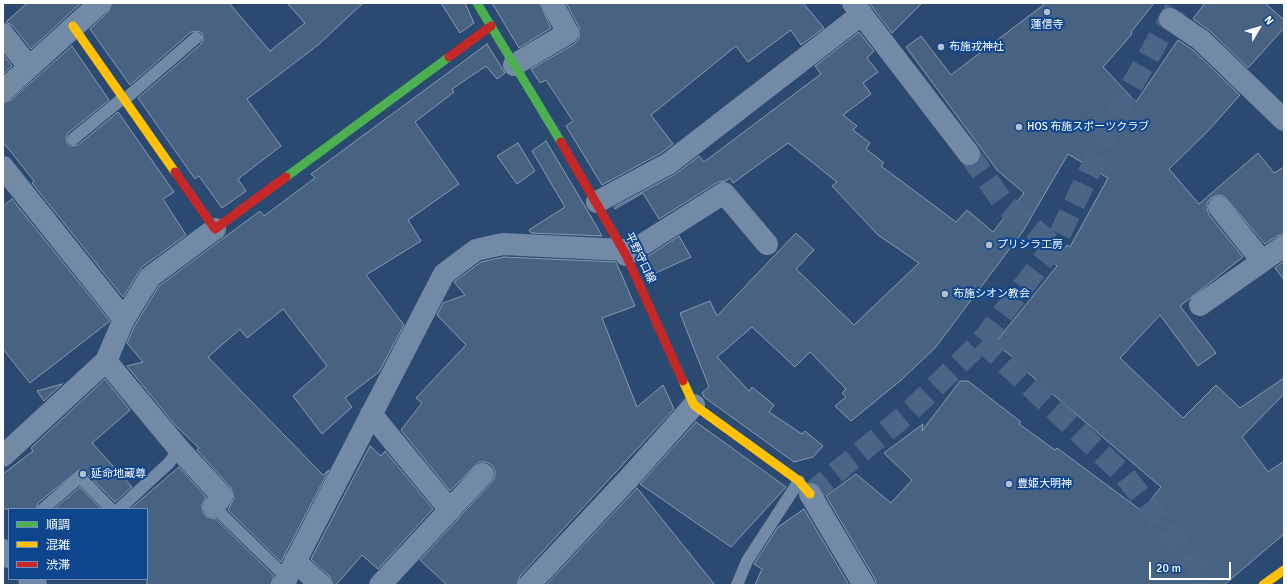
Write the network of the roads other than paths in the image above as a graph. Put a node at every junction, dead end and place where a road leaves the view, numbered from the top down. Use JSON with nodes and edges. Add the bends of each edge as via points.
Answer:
{"nodes":[{"id":1,"x":100,"y":3,"type":"edge"},
{"id":2,"x":477,"y":3,"type":"edge"},
{"id":3,"x":552,"y":3,"type":"edge"},
{"id":4,"x":857,"y":9,"type":"edge"},
{"id":5,"x":1170,"y":19,"type":"dead end"},
{"id":6,"x":73,"y":26,"type":"junction"},
{"id":7,"x":490,"y":26,"type":"junction"},
{"id":8,"x":3,"y":34,"type":"edge"},
{"id":9,"x":196,"y":38,"type":"dead end"},
{"id":10,"x":514,"y":65,"type":"junction"},
{"id":11,"x":29,"y":67,"type":"junction"},
{"id":12,"x":3,"y":91,"type":"edge"},
{"id":13,"x":124,"y":99,"type":"junction"},
{"id":14,"x":1284,"y":120,"type":"edge"},
{"id":15,"x":73,"y":139,"type":"dead end"},
{"id":16,"x":969,"y":154,"type":"tunnel mouth"},
{"id":17,"x":3,"y":167,"type":"edge"},
{"id":18,"x":597,"y":202,"type":"junction"},
{"id":19,"x":1219,"y":207,"type":"dead end"},
{"id":20,"x":215,"y":229,"type":"junction"},
{"id":21,"x":767,"y":244,"type":"dead end"},
{"id":22,"x":1284,"y":246,"type":"edge"},
{"id":23,"x":624,"y":252,"type":"junction"},
{"id":24,"x":1262,"y":262,"type":"junction"},
{"id":25,"x":1200,"y":305,"type":"dead end"},
{"id":26,"x":124,"y":319,"type":"junction"},
{"id":27,"x":106,"y":361,"type":"junction"},
{"id":28,"x":694,"y":405,"type":"junction"},
{"id":29,"x":372,"y":414,"type":"junction"},
{"id":30,"x":179,"y":449,"type":"junction"},
{"id":31,"x":3,"y":456,"type":"edge"},
{"id":32,"x":483,"y":474,"type":"dead end"},
{"id":33,"x":804,"y":488,"type":"junction"},
{"id":34,"x":214,"y":507,"type":"joint"},
{"id":35,"x":44,"y":508,"type":"edge"},
{"id":36,"x":110,"y":508,"type":"edge"},
{"id":37,"x":120,"y":508,"type":"edge"},
{"id":38,"x":450,"y":510,"type":"junction"},
{"id":39,"x":1284,"y":570,"type":"edge"},
{"id":40,"x":288,"y":575,"type":"edge"},
{"id":41,"x":322,"y":585,"type":"edge"},
{"id":42,"x":380,"y":585,"type":"edge"},
{"id":43,"x":529,"y":585,"type":"edge"},
{"id":44,"x":737,"y":585,"type":"edge"},
{"id":45,"x":864,"y":585,"type":"edge"},
{"id":46,"x":1263,"y":585,"type":"edge"}],
"edges":[{"from":1,"to":6,"type":"street"},
{"from":2,"to":7,"type":"main road","name":"平野守口線"},
{"from":3,"to":10,"type":"street","via":[[568,33]]},
{"from":4,"to":16,"type":"street"},
{"from":4,"to":18,"type":"street","via":[[668,164]]},
{"from":5,"to":14,"type":"street","via":[[1200,40]]},
{"from":6,"to":11,"type":"street"},
{"from":6,"to":13,"type":"main road"},
{"from":7,"to":10,"type":"main road","name":"平野守口線"},
{"from":7,"to":20,"type":"main road"},
{"from":8,"to":11,"type":"street"},
{"from":9,"to":13,"type":"lane"},
{"from":10,"to":18,"type":"main road","name":"平野守口線"},
{"from":11,"to":12,"type":"street"},
{"from":13,"to":15,"type":"lane"},
{"from":13,"to":20,"type":"main road"},
{"from":17,"to":26,"type":"street"},
{"from":18,"to":23,"type":"main road","name":"平野守口線"},
{"from":19,"to":24,"type":"street"},
{"from":20,"to":26,"type":"street","via":[[150,277]]},
{"from":21,"to":23,"type":"street","via":[[724,193]]},
{"from":22,"to":24,"type":"street"},
{"from":23,"to":28,"type":"main road","name":"平野守口線"},
{"from":23,"to":29,"type":"street","via":[[503,244],[476,250],[444,274]]},
{"from":24,"to":25,"type":"street"},
{"from":26,"to":27,"type":"street"},
{"from":27,"to":30,"type":"street"},
{"from":27,"to":31,"type":"street"},
{"from":28,"to":33,"type":"main road","name":"平野守口線"},
{"from":28,"to":43,"type":"street"},
{"from":29,"to":38,"type":"street"},
{"from":29,"to":40,"type":"street"},
{"from":30,"to":34,"type":"street","via":[[222,496]]},
{"from":30,"to":37,"type":"lane","via":[[169,463]]},
{"from":32,"to":38,"type":"street"},
{"from":33,"to":44,"type":"lane","via":[[747,561]]},
{"from":33,"to":45,"type":"street"},
{"from":34,"to":40,"type":"lane"},
{"from":35,"to":36,"type":"lane","via":[[80,477]]},
{"from":38,"to":42,"type":"street"},
{"from":39,"to":46,"type":"main road"},
{"from":40,"to":41,"type":"street"}]}
